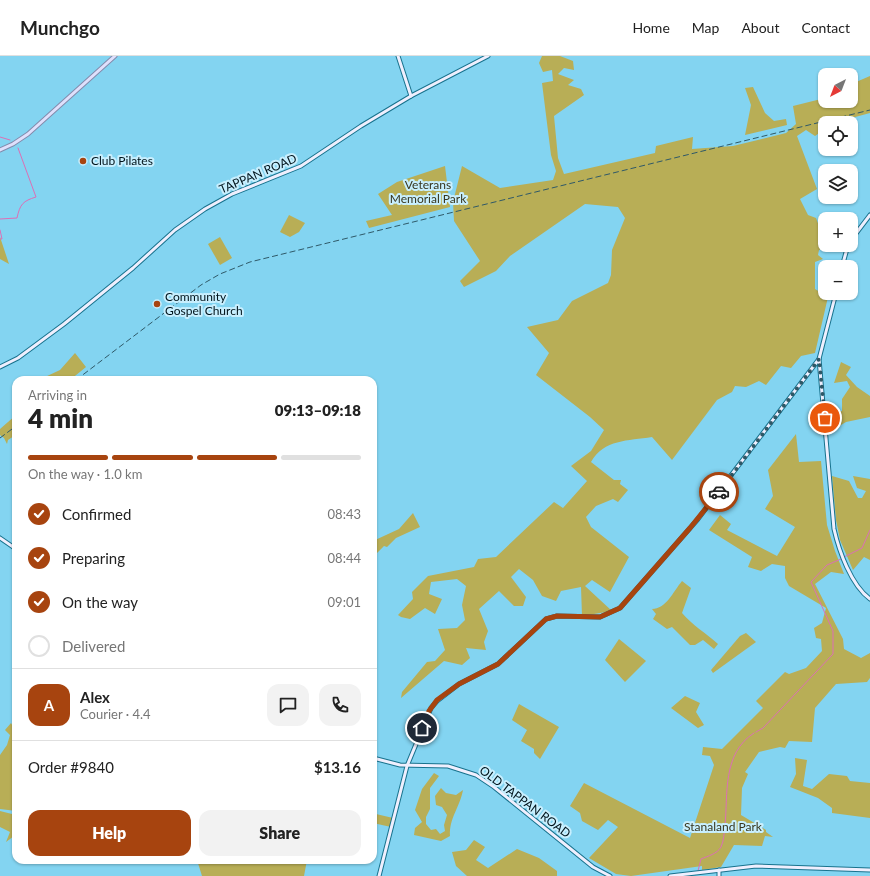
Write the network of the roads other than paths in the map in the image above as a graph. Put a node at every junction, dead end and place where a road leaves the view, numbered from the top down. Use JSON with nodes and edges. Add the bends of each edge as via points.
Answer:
{"nodes":[{"id":1,"x":115,"y":56,"type":"edge"},
{"id":2,"x":398,"y":56,"type":"edge"},
{"id":3,"x":488,"y":56,"type":"edge"},
{"id":4,"x":411,"y":96,"type":"junction"},
{"id":5,"x":0,"y":150,"type":"edge"},
{"id":6,"x":870,"y":215,"type":"edge"},
{"id":7,"x":858,"y":231,"type":"edge"},
{"id":8,"x":834,"y":300,"type":"edge"},
{"id":9,"x":819,"y":359,"type":"junction"},
{"id":10,"x":0,"y":367,"type":"edge"},
{"id":11,"x":0,"y":538,"type":"edge"},
{"id":12,"x":12,"y":546,"type":"edge"},
{"id":13,"x":870,"y":599,"type":"edge"},
{"id":14,"x":377,"y":759,"type":"edge"},
{"id":15,"x":407,"y":766,"type":"junction"},
{"id":16,"x":719,"y":870,"type":"junction"},
{"id":17,"x":870,"y":870,"type":"edge"},
{"id":18,"x":379,"y":876,"type":"edge"},
{"id":19,"x":610,"y":876,"type":"edge"},
{"id":20,"x":670,"y":876,"type":"edge"},
{"id":21,"x":719,"y":876,"type":"edge"}],
"edges":[{"from":1,"to":5,"type":"main road","via":[[28,134]]},
{"from":2,"to":4,"type":"street"},
{"from":3,"to":4,"type":"street","name":"TAPPAN ROAD"},
{"from":4,"to":10,"type":"street","name":"TAPPAN ROAD","via":[[302,166],[232,194],[193,217],[33,348],[15,361]]},
{"from":6,"to":7,"type":"street"},
{"from":8,"to":9,"type":"street"},
{"from":9,"to":13,"type":"street","via":[[834,529],[858,587]]},
{"from":9,"to":15,"type":"street","via":[[698,519],[620,608],[600,617],[557,616],[543,622],[498,664],[459,684],[434,704],[426,716]]},
{"from":11,"to":12,"type":"street"},
{"from":14,"to":15,"type":"street","name":"OLD TAPPAN ROAD"},
{"from":15,"to":18,"type":"street"},
{"from":15,"to":19,"type":"street","name":"OLD TAPPAN ROAD","via":[[448,766],[476,775],[593,867]]},
{"from":16,"to":17,"type":"street","via":[[741,866],[778,865]]},
{"from":16,"to":20,"type":"street"},
{"from":16,"to":21,"type":"street"}]}
